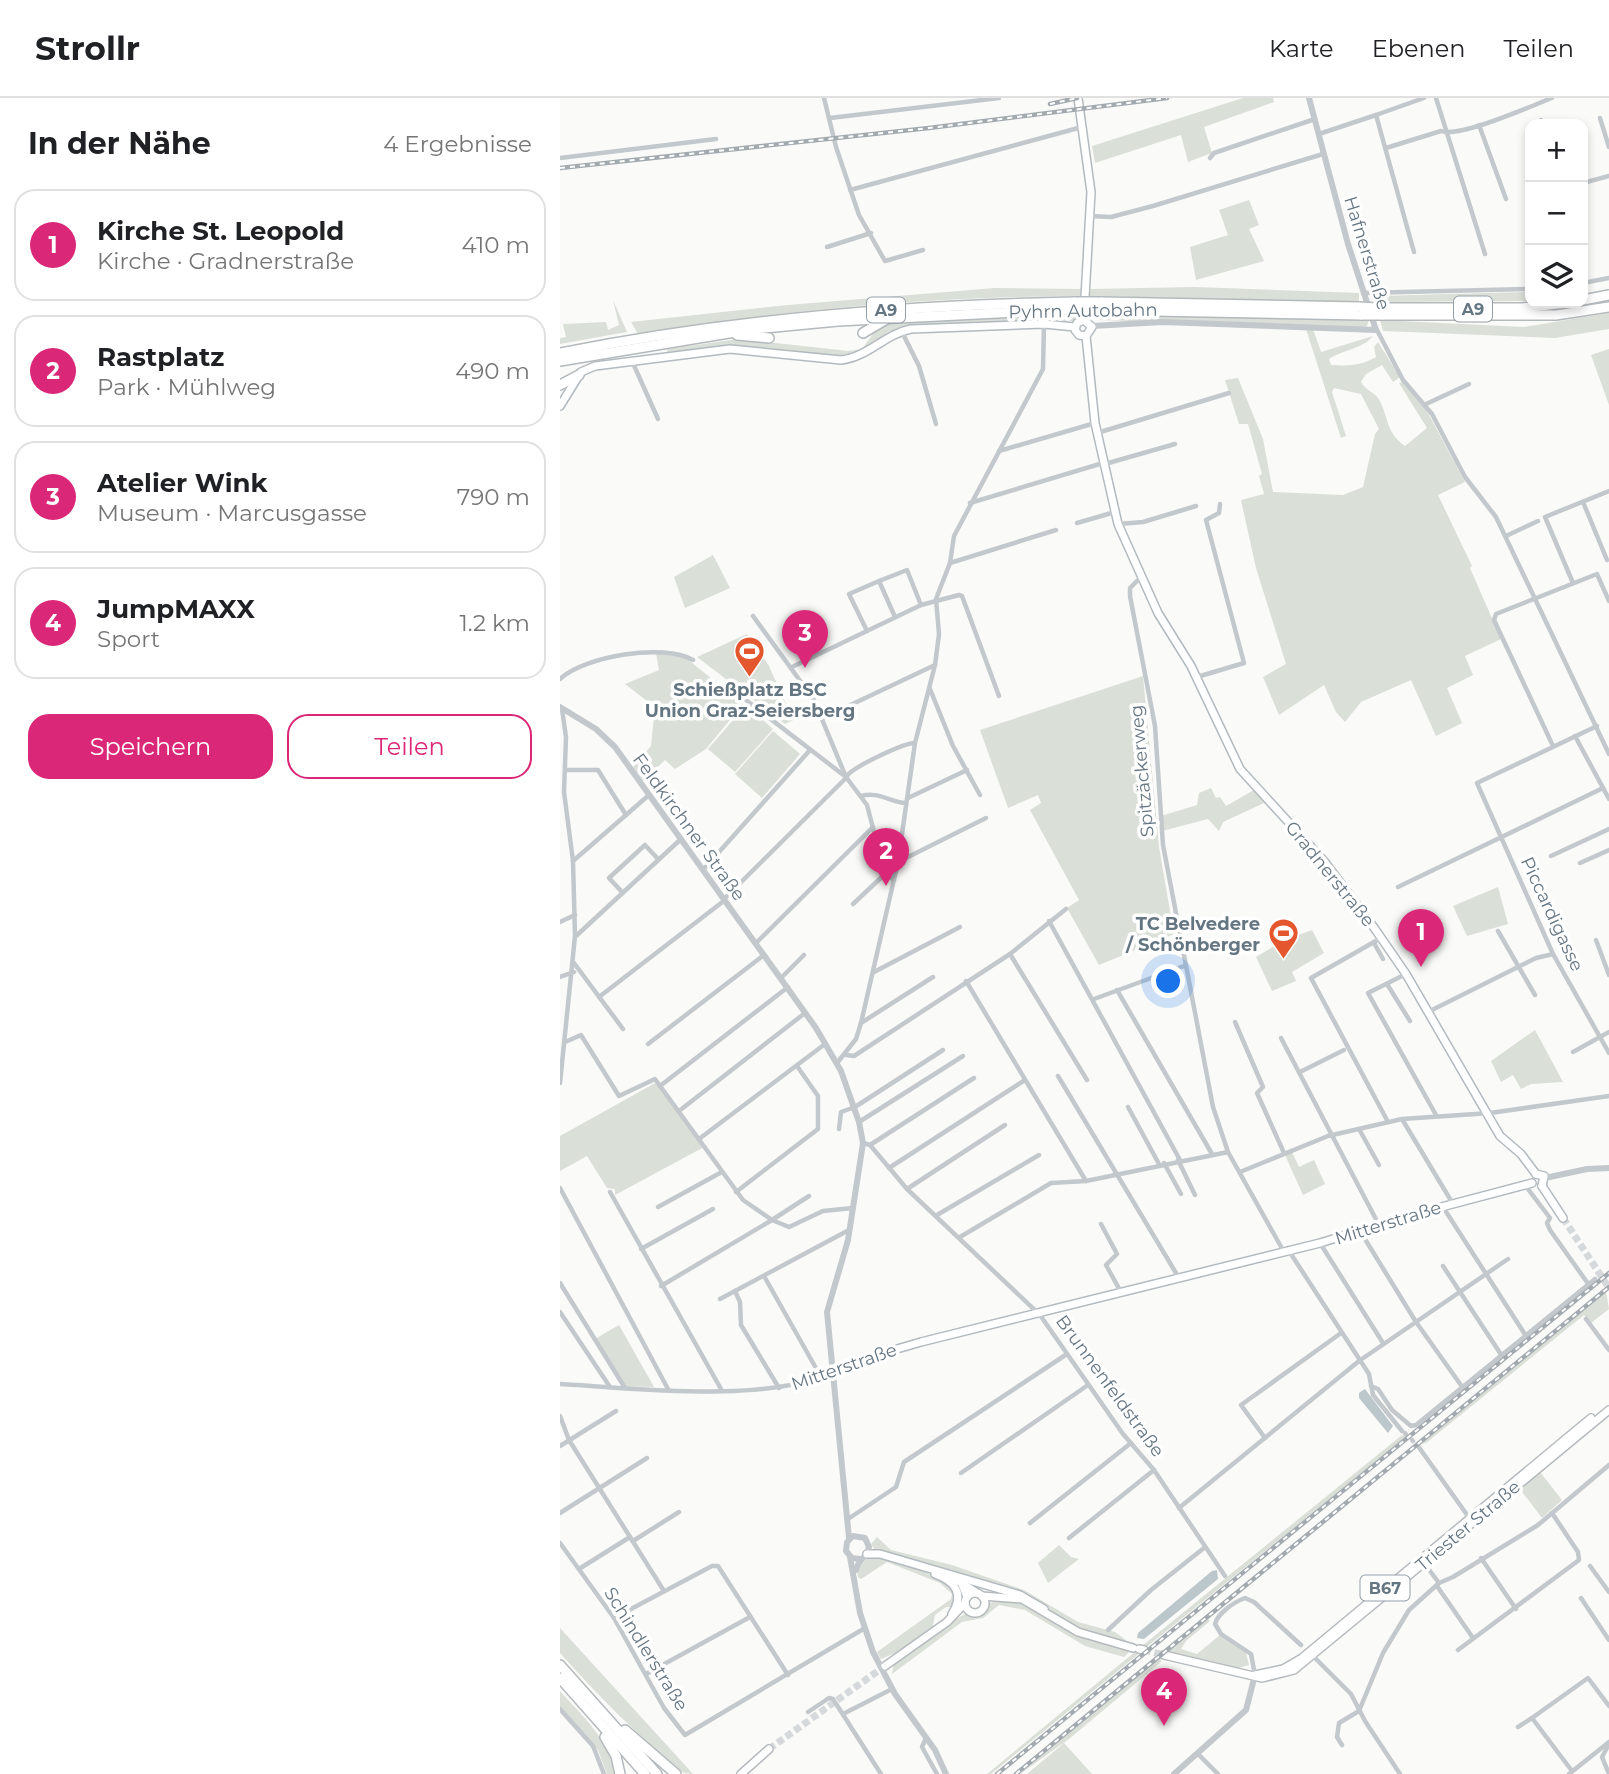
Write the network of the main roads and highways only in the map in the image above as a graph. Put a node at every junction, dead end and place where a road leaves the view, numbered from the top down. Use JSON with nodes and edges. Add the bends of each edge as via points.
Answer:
{"nodes":[{"id":1,"x":1078,"y":98,"type":"edge"},
{"id":2,"x":1609,"y":295,"type":"edge"},
{"id":3,"x":1084,"y":297,"type":"dead end"},
{"id":4,"x":1588,"y":299,"type":"edge"},
{"id":5,"x":1609,"y":304,"type":"edge"},
{"id":6,"x":1075,"y":306,"type":"junction"},
{"id":7,"x":1525,"y":307,"type":"edge"},
{"id":8,"x":1379,"y":312,"type":"junction"},
{"id":9,"x":898,"y":317,"type":"junction"},
{"id":10,"x":1075,"y":327,"type":"junction"},
{"id":11,"x":863,"y":333,"type":"dead end"},
{"id":12,"x":725,"y":334,"type":"junction"},
{"id":13,"x":1086,"y":336,"type":"junction"},
{"id":14,"x":769,"y":338,"type":"dead end"},
{"id":15,"x":560,"y":353,"type":"edge"},
{"id":16,"x":560,"y":363,"type":"edge"},
{"id":17,"x":579,"y":375,"type":"junction"},
{"id":18,"x":560,"y":385,"type":"edge"},
{"id":19,"x":560,"y":406,"type":"edge"},
{"id":20,"x":1536,"y":1174,"type":"junction"},
{"id":21,"x":1544,"y":1182,"type":"junction"},
{"id":22,"x":1529,"y":1184,"type":"junction"},
{"id":23,"x":1563,"y":1218,"type":"tunnel mouth"},
{"id":24,"x":833,"y":1371,"type":"road end"},
{"id":25,"x":1609,"y":1404,"type":"edge"},
{"id":26,"x":1609,"y":1410,"type":"edge"},
{"id":27,"x":1471,"y":1520,"type":"junction"},
{"id":28,"x":865,"y":1553,"type":"road end"},
{"id":29,"x":925,"y":1568,"type":"junction"},
{"id":30,"x":943,"y":1572,"type":"junction"},
{"id":31,"x":962,"y":1583,"type":"junction"},
{"id":32,"x":979,"y":1595,"type":"junction"},
{"id":33,"x":1002,"y":1596,"type":"junction"},
{"id":34,"x":966,"y":1600,"type":"junction"},
{"id":35,"x":985,"y":1605,"type":"junction"},
{"id":36,"x":970,"y":1612,"type":"junction"},
{"id":37,"x":1052,"y":1616,"type":"junction"},
{"id":38,"x":947,"y":1622,"type":"junction"},
{"id":39,"x":939,"y":1627,"type":"junction"},
{"id":40,"x":1139,"y":1649,"type":"tunnel mouth"},
{"id":41,"x":1164,"y":1655,"type":"tunnel mouth"},
{"id":42,"x":560,"y":1665,"type":"edge"},
{"id":43,"x":885,"y":1666,"type":"tunnel mouth"},
{"id":44,"x":1255,"y":1675,"type":"junction"},
{"id":45,"x":560,"y":1678,"type":"edge"},
{"id":46,"x":596,"y":1705,"type":"junction"},
{"id":47,"x":599,"y":1722,"type":"junction"},
{"id":48,"x":769,"y":1749,"type":"tunnel mouth"},
{"id":49,"x":620,"y":1774,"type":"edge"},
{"id":50,"x":645,"y":1774,"type":"edge"},
{"id":51,"x":657,"y":1774,"type":"edge"},
{"id":52,"x":677,"y":1774,"type":"edge"},
{"id":53,"x":741,"y":1774,"type":"edge"}],
"edges":[{"from":1,"to":3,"type":"main road","via":[[1091,192]]},
{"from":2,"to":4,"type":"highway"},
{"from":5,"to":8,"type":"highway","name":"Pyhrn Autobahn","number":"A9","via":[[1530,315]]},
{"from":6,"to":8,"type":"highway","name":"Pyhrn Autobahn","number":"A9","bridge":true},
{"from":6,"to":9,"type":"highway","name":"Pyhrn Autobahn","number":"A9"},
{"from":6,"to":15,"type":"highway","name":"Pyhrn Autobahn","number":"A9","via":[[838,313]]},
{"from":7,"to":8,"type":"highway","name":"Pyhrn Autobahn","number":"A9"},
{"from":9,"to":11,"type":"highway"},
{"from":9,"to":12,"type":"highway","name":"Pyhrn Autobahn","number":"A9"},
{"from":10,"to":13,"type":"main road","via":[[1078,334]]},
{"from":10,"to":13,"type":"main road","via":[[1084,317],[1092,326]]},
{"from":10,"to":17,"type":"main road","via":[[1044,324],[902,331],[858,356],[841,360],[730,349],[595,366]]},
{"from":12,"to":14,"type":"highway"},
{"from":12,"to":16,"type":"highway","name":"Pyhrn Autobahn","number":"A9"},
{"from":13,"to":20,"type":"main road","name":"Gradnerstraße","via":[[1097,433],[1118,524],[1140,578],[1197,677],[1240,769],[1324,861],[1406,974],[1500,1136]]},
{"from":17,"to":18,"type":"highway"},
{"from":17,"to":19,"type":"main road"},
{"from":20,"to":21,"type":"main road"},
{"from":20,"to":22,"type":"main road"},
{"from":21,"to":22,"type":"main road","via":[[1536,1187]]},
{"from":21,"to":23,"type":"main road"},
{"from":22,"to":24,"type":"main road","name":"Mitterstraße","via":[[1287,1252],[922,1342]]},
{"from":25,"to":27,"type":"main road","name":"Triester Straße","number":"B67"},
{"from":26,"to":27,"type":"main road","name":"Triester Straße","number":"B67"},
{"from":27,"to":44,"type":"main road","name":"Triester Straße","number":"B67","via":[[1302,1658],[1283,1669]]},
{"from":27,"to":44,"type":"main road","name":"Triester Straße","number":"B67","via":[[1313,1656],[1285,1674]]},
{"from":28,"to":29,"type":"main road"},
{"from":29,"to":30,"type":"main road"},
{"from":29,"to":39,"type":"main road","via":[[952,1582],[958,1594],[955,1609]]},
{"from":30,"to":31,"type":"main road"},
{"from":30,"to":37,"type":"main road","via":[[1025,1597]]},
{"from":31,"to":32,"type":"main road"},
{"from":31,"to":34,"type":"main road"},
{"from":32,"to":33,"type":"main road"},
{"from":32,"to":34,"type":"main road"},
{"from":32,"to":35,"type":"main road"},
{"from":33,"to":35,"type":"main road"},
{"from":33,"to":37,"type":"main road","via":[[1022,1599]]},
{"from":34,"to":36,"type":"main road"},
{"from":34,"to":38,"type":"main road"},
{"from":35,"to":36,"type":"main road","via":[[979,1612]]},
{"from":36,"to":38,"type":"main road"},
{"from":37,"to":40,"type":"main road","via":[[1084,1634]]},
{"from":38,"to":39,"type":"main road"},
{"from":39,"to":43,"type":"main road"},
{"from":41,"to":44,"type":"main road","number":"B67"},
{"from":42,"to":46,"type":"highway"},
{"from":45,"to":47,"type":"highway"},
{"from":46,"to":51,"type":"highway"},
{"from":46,"to":52,"type":"highway"},
{"from":47,"to":49,"type":"highway"},
{"from":47,"to":50,"type":"highway"},
{"from":48,"to":53,"type":"main road"}]}
